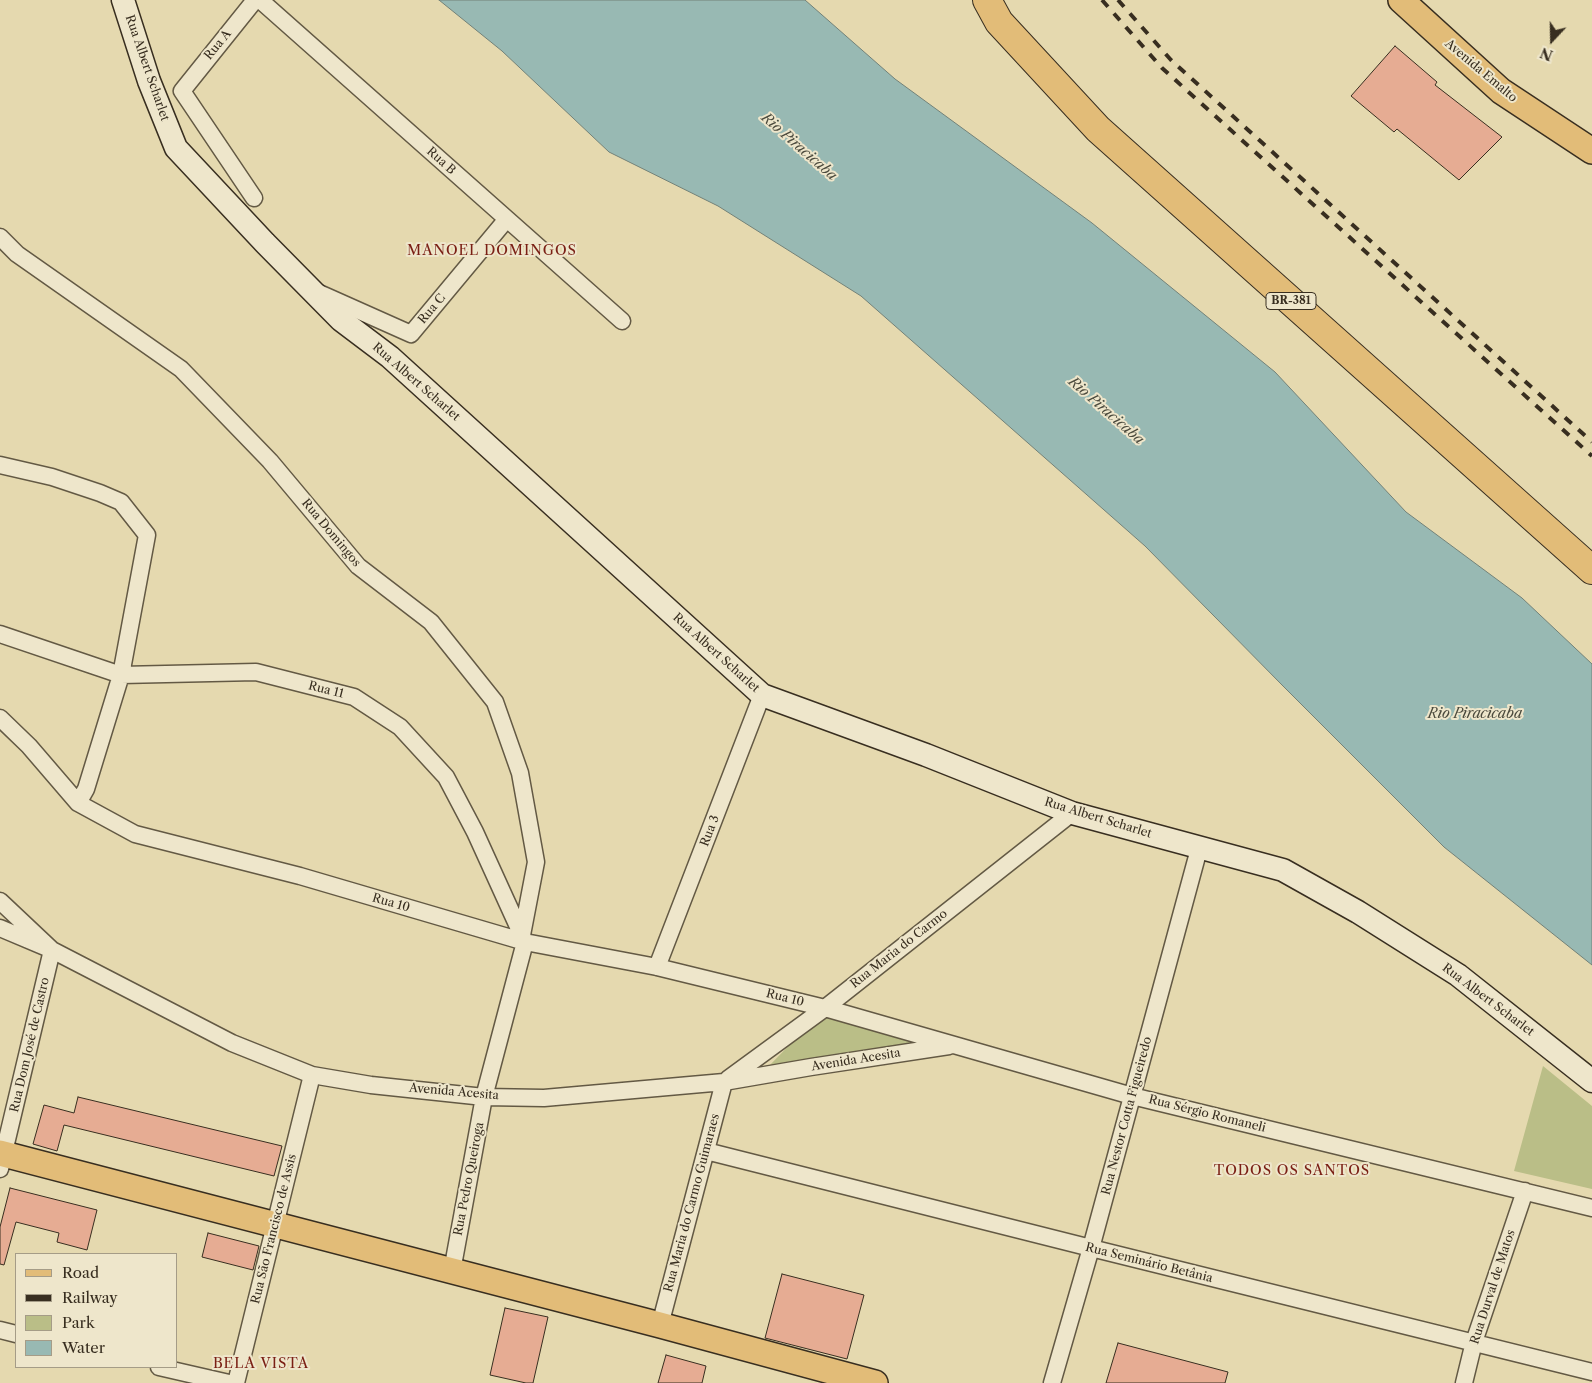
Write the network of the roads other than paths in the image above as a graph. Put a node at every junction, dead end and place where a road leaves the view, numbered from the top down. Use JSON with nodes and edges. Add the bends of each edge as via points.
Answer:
{"nodes":[{"id":1,"x":124,"y":0,"type":"edge"},
{"id":2,"x":254,"y":0,"type":"edge"},
{"id":3,"x":260,"y":0,"type":"edge"},
{"id":4,"x":987,"y":0,"type":"edge"},
{"id":5,"x":1401,"y":0,"type":"edge"},
{"id":6,"x":1592,"y":151,"type":"edge"},
{"id":7,"x":254,"y":198,"type":"dead end"},
{"id":8,"x":506,"y":220,"type":"junction"},
{"id":9,"x":0,"y":237,"type":"edge"},
{"id":10,"x":308,"y":288,"type":"junction"},
{"id":11,"x":622,"y":321,"type":"dead end"},
{"id":12,"x":0,"y":465,"type":"edge"},
{"id":13,"x":1592,"y":570,"type":"edge"},
{"id":14,"x":0,"y":634,"type":"edge"},
{"id":15,"x":121,"y":675,"type":"junction"},
{"id":16,"x":762,"y":694,"type":"junction"},
{"id":17,"x":0,"y":718,"type":"edge"},
{"id":18,"x":78,"y":803,"type":"junction"},
{"id":19,"x":1072,"y":813,"type":"junction"},
{"id":20,"x":1199,"y":849,"type":"junction"},
{"id":21,"x":0,"y":901,"type":"edge"},
{"id":22,"x":0,"y":928,"type":"edge"},
{"id":23,"x":524,"y":939,"type":"junction"},
{"id":24,"x":52,"y":950,"type":"junction"},
{"id":25,"x":657,"y":967,"type":"junction"},
{"id":26,"x":825,"y":1008,"type":"junction"},
{"id":27,"x":954,"y":1046,"type":"junction"},
{"id":28,"x":312,"y":1075,"type":"junction"},
{"id":29,"x":1592,"y":1081,"type":"edge"},
{"id":30,"x":724,"y":1082,"type":"junction"},
{"id":31,"x":484,"y":1096,"type":"junction"},
{"id":32,"x":1132,"y":1096,"type":"junction"},
{"id":33,"x":706,"y":1151,"type":"junction"},
{"id":34,"x":1,"y":1159,"type":"edge"},
{"id":35,"x":1525,"y":1192,"type":"junction"},
{"id":36,"x":1592,"y":1208,"type":"edge"},
{"id":37,"x":275,"y":1224,"type":"junction"},
{"id":38,"x":1091,"y":1248,"type":"junction"},
{"id":39,"x":452,"y":1271,"type":"junction"},
{"id":40,"x":660,"y":1325,"type":"junction"},
{"id":41,"x":0,"y":1330,"type":"edge"},
{"id":42,"x":15,"y":1334,"type":"edge"},
{"id":43,"x":1474,"y":1342,"type":"junction"},
{"id":44,"x":163,"y":1368,"type":"edge"},
{"id":45,"x":1592,"y":1372,"type":"edge"},
{"id":46,"x":230,"y":1383,"type":"edge"},
{"id":47,"x":236,"y":1383,"type":"edge"},
{"id":48,"x":876,"y":1383,"type":"edge"},
{"id":49,"x":1052,"y":1383,"type":"edge"},
{"id":50,"x":1464,"y":1383,"type":"edge"}],
"edges":[{"from":1,"to":10,"type":"main road","name":"Rua Albert Scharlet","via":[[149,81],[176,148]]},
{"from":2,"to":7,"type":"street","name":"Rua A","via":[[182,91]]},
{"from":3,"to":8,"type":"street","name":"Rua B"},
{"from":4,"to":13,"type":"highway","number":"BR-381","via":[[999,22],[1098,128]]},
{"from":5,"to":6,"type":"main road","name":"Avenida Emalto","via":[[1501,90]]},
{"from":8,"to":10,"type":"street","name":"Rua C","via":[[411,334]]},
{"from":8,"to":11,"type":"street","name":"Rua B"},
{"from":9,"to":23,"type":"street","name":"Rua Domingos","via":[[17,254],[181,369],[270,461],[358,566],[431,622],[495,702],[520,773],[536,862]]},
{"from":10,"to":16,"type":"main road","name":"Rua Albert Scharlet","via":[[341,320],[390,357]]},
{"from":12,"to":15,"type":"street","via":[[52,477],[121,502],[147,535]]},
{"from":14,"to":15,"type":"street","name":"Rua 11"},
{"from":15,"to":18,"type":"street","via":[[86,789]]},
{"from":15,"to":23,"type":"street","name":"Rua 11","via":[[256,672],[354,697],[400,727],[446,777]]},
{"from":16,"to":19,"type":"main road","name":"Rua Albert Scharlet"},
{"from":16,"to":25,"type":"street","name":"Rua 3"},
{"from":17,"to":18,"type":"street","name":"Rua 10"},
{"from":18,"to":23,"type":"street","name":"Rua 10","via":[[135,834]]},
{"from":19,"to":20,"type":"main road","name":"Rua Albert Scharlet"},
{"from":19,"to":26,"type":"street","name":"Rua Maria do Carmo"},
{"from":20,"to":29,"type":"main road","name":"Rua Albert Scharlet","via":[[1283,870],[1358,912],[1458,975]]},
{"from":20,"to":32,"type":"street","name":"Rua Nestor Cotta Figueiredo"},
{"from":21,"to":24,"type":"street","name":"Avenida Acesita"},
{"from":22,"to":24,"type":"street"},
{"from":23,"to":25,"type":"street","name":"Rua 10"},
{"from":23,"to":31,"type":"street","name":"Rua Pedro Queiroga"},
{"from":24,"to":28,"type":"street","name":"Avenida Acesita","via":[[232,1043]]},
{"from":24,"to":34,"type":"street","name":"Rua Dom José de Castro"},
{"from":25,"to":26,"type":"street","name":"Rua 10"},
{"from":26,"to":27,"type":"street","name":"Rua Sérgio Romaneli"},
{"from":26,"to":30,"type":"street","name":"Rua Maria do Carmo"},
{"from":27,"to":30,"type":"street","name":"Avenida Acesita"},
{"from":27,"to":32,"type":"street","name":"Rua Sérgio Romaneli"},
{"from":28,"to":31,"type":"street","name":"Avenida Acesita","via":[[371,1085]]},
{"from":28,"to":37,"type":"street","name":"Rua São Francisco de Assis"},
{"from":30,"to":31,"type":"street","name":"Avenida Acesita","via":[[544,1098]]},
{"from":30,"to":33,"type":"street","name":"Rua Maria do Carmo Guimaraes"},
{"from":31,"to":39,"type":"street","name":"Rua Pedro Queiroga"},
{"from":32,"to":35,"type":"street","name":"Rua Sérgio Romaneli"},
{"from":32,"to":38,"type":"street","name":"Rua Nestor Cotta Figueiredo"},
{"from":33,"to":38,"type":"street","name":"Rua Seminário Betânia"},
{"from":33,"to":40,"type":"street","name":"Rua Maria do Carmo Guimaraes"},
{"from":34,"to":37,"type":"main road"},
{"from":35,"to":36,"type":"street","name":"Rua Sérgio Romaneli"},
{"from":35,"to":43,"type":"street","name":"Rua Durval de Matos"},
{"from":37,"to":39,"type":"main road"},
{"from":37,"to":47,"type":"street","name":"Rua São Francisco de Assis"},
{"from":38,"to":43,"type":"street","name":"Rua Seminário Betânia"},
{"from":38,"to":49,"type":"street","name":"Rua Nestor Cotta Figueiredo"},
{"from":39,"to":40,"type":"main road"},
{"from":40,"to":48,"type":"main road"},
{"from":41,"to":42,"type":"street"},
{"from":43,"to":45,"type":"street","name":"Rua Seminário Betânia"},
{"from":43,"to":50,"type":"street","name":"Rua Durval de Matos"},
{"from":44,"to":46,"type":"street"}]}
